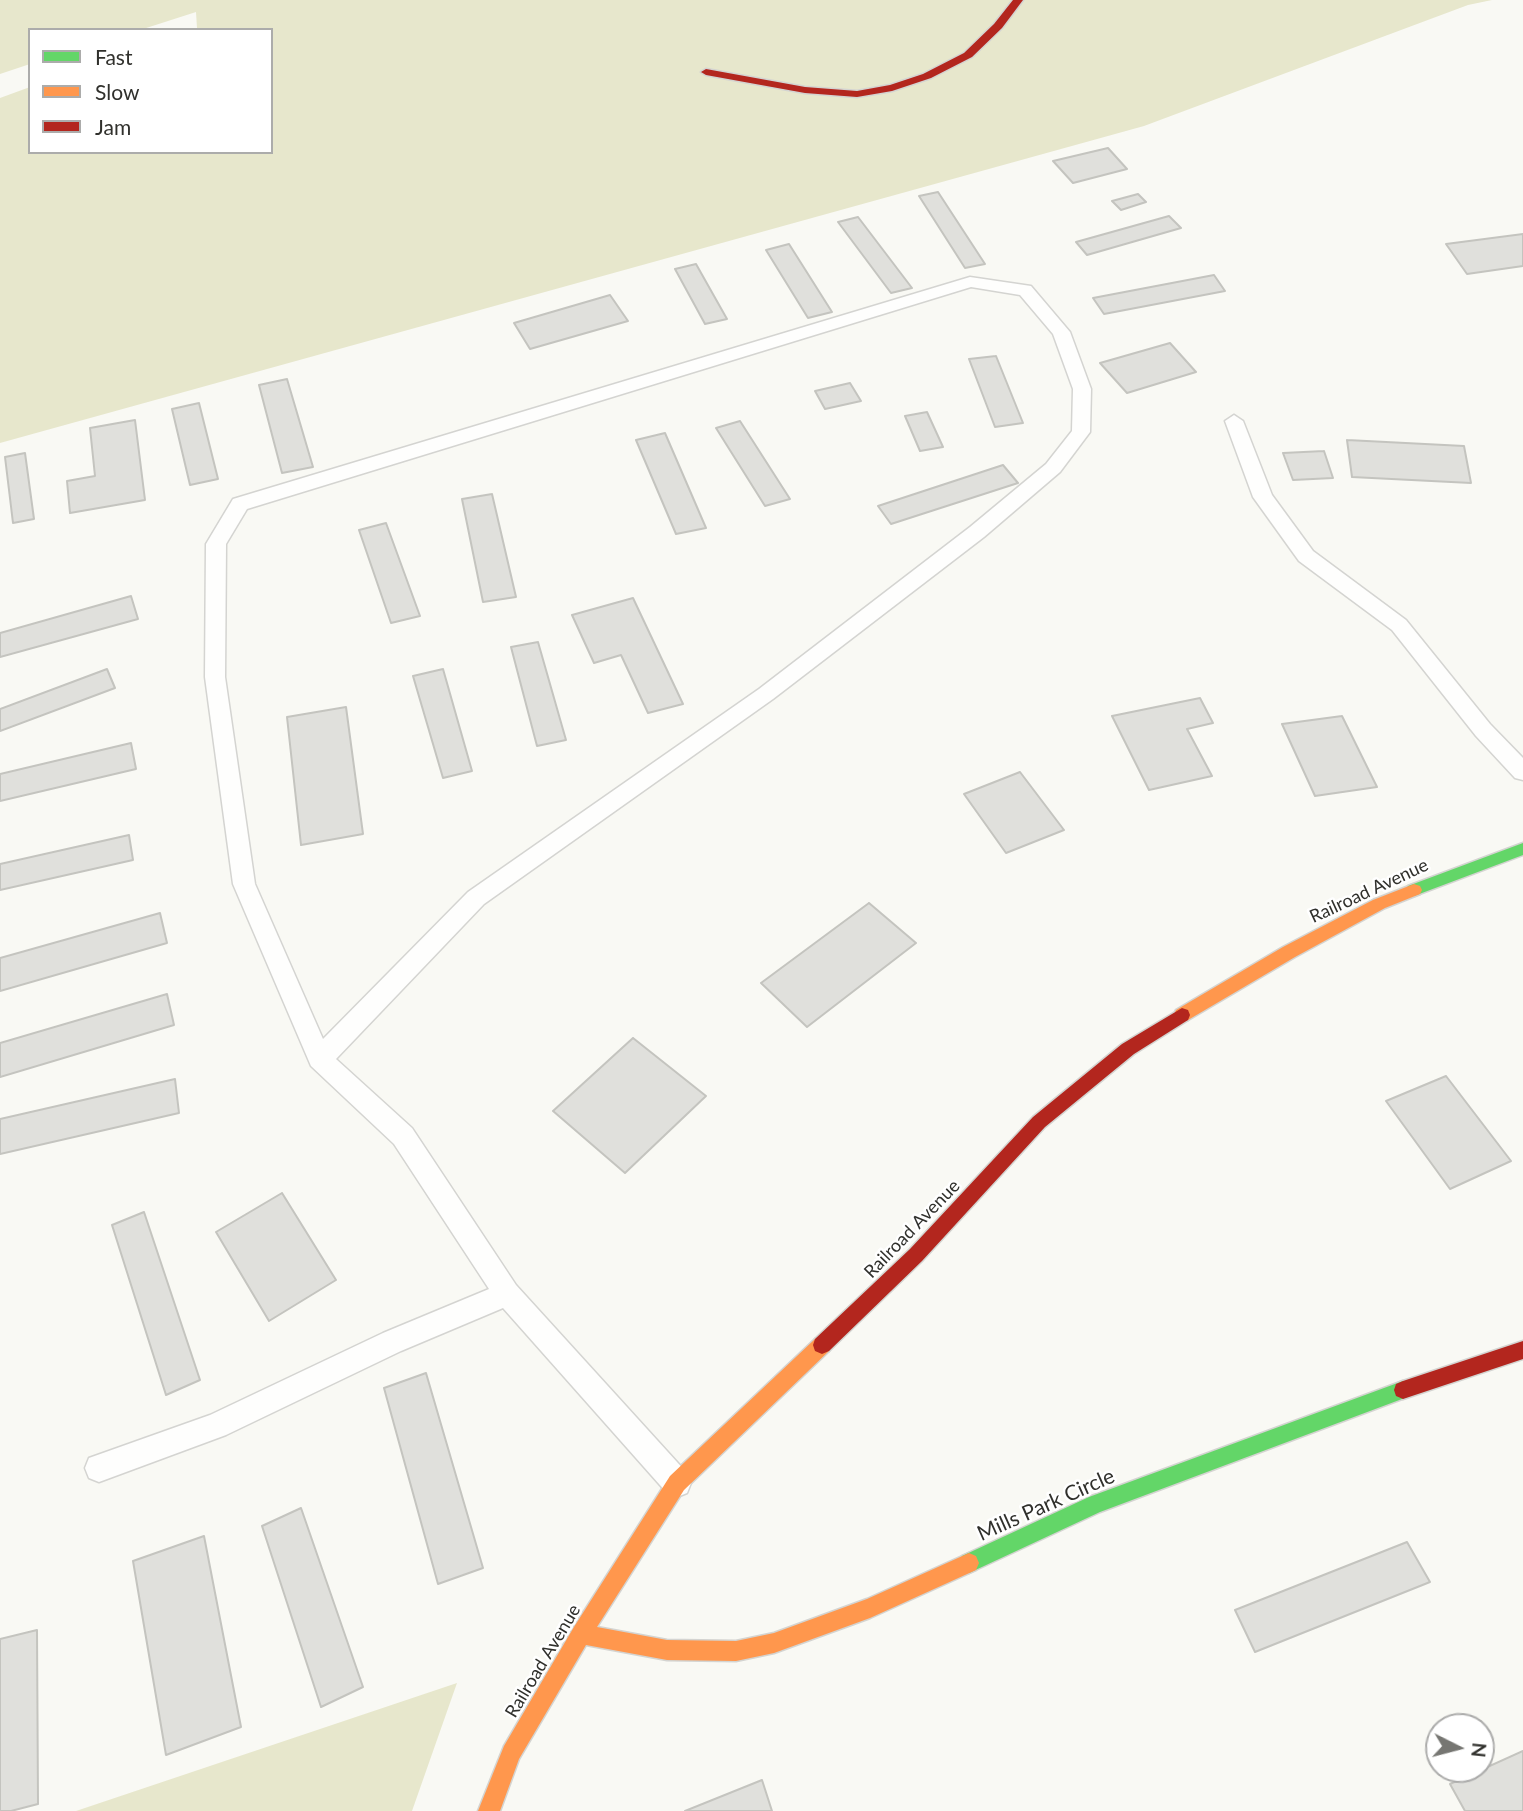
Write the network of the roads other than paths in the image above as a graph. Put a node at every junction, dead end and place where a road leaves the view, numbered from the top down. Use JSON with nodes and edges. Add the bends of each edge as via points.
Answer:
{"nodes":[{"id":1,"x":1018,"y":0,"type":"edge"},
{"id":2,"x":706,"y":72,"type":"dead end"},
{"id":3,"x":1234,"y":421,"type":"dead end"},
{"id":4,"x":1523,"y":772,"type":"edge"},
{"id":5,"x":1523,"y":849,"type":"edge"},
{"id":6,"x":320,"y":1059,"type":"junction"},
{"id":7,"x":506,"y":1294,"type":"junction"},
{"id":8,"x":1523,"y":1350,"type":"edge"},
{"id":9,"x":99,"y":1468,"type":"dead end"},
{"id":10,"x":677,"y":1483,"type":"junction"},
{"id":11,"x":581,"y":1634,"type":"junction"},
{"id":12,"x":489,"y":1811,"type":"edge"}],
"edges":[{"from":1,"to":2,"type":"street","via":[[968,55],[892,88],[857,94],[805,90]]},
{"from":3,"to":4,"type":"lane","via":[[1263,497],[1306,556],[1399,625]]},
{"from":5,"to":10,"type":"street","name":"Railroad Avenue","via":[[1379,904],[1128,1049],[1039,1122],[916,1255]]},
{"from":6,"to":6,"type":"lane","via":[[244,884],[215,677],[216,544],[240,504],[970,282],[1026,290],[1061,332],[1082,389],[1081,432],[1053,468],[766,694],[477,898]]},
{"from":6,"to":7,"type":"lane","via":[[403,1136]]},
{"from":7,"to":9,"type":"lane","via":[[392,1342],[216,1426]]},
{"from":7,"to":10,"type":"lane"},
{"from":8,"to":11,"type":"street","name":"Mills Park Circle","via":[[1452,1371],[1096,1504],[870,1608],[774,1643],[736,1651],[667,1650]]},
{"from":10,"to":11,"type":"street","name":"Railroad Avenue"},
{"from":11,"to":12,"type":"street","name":"Railroad Avenue","via":[[511,1753]]}]}
